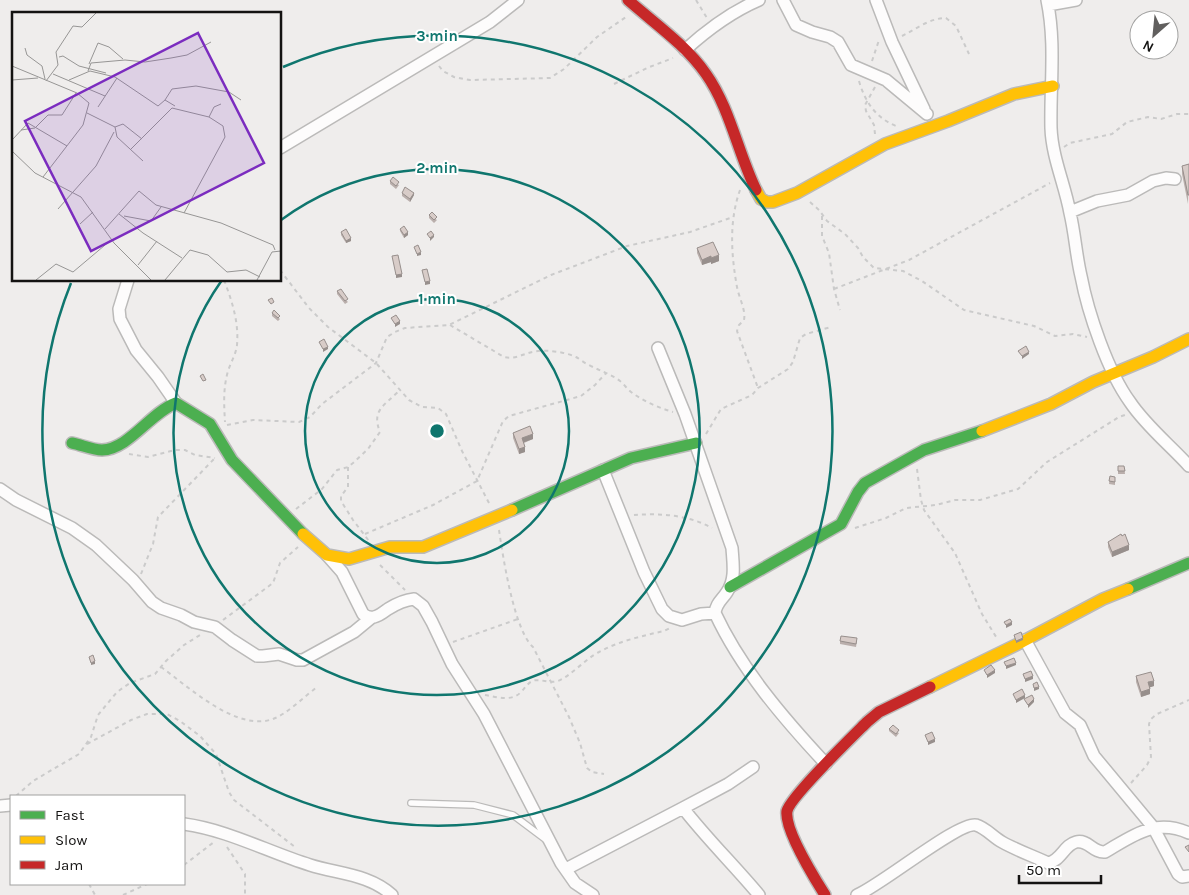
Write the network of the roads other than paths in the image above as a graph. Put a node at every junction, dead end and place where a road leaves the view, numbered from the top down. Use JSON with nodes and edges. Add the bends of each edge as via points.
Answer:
{"nodes":[{"id":1,"x":518,"y":0,"type":"edge"},
{"id":2,"x":628,"y":0,"type":"edge"},
{"id":3,"x":759,"y":0,"type":"edge"},
{"id":4,"x":783,"y":0,"type":"edge"},
{"id":5,"x":876,"y":0,"type":"edge"},
{"id":6,"x":1076,"y":0,"type":"edge"},
{"id":7,"x":1047,"y":2,"type":"edge"},
{"id":8,"x":685,"y":50,"type":"junction"},
{"id":9,"x":1053,"y":86,"type":"junction"},
{"id":10,"x":927,"y":114,"type":"junction"},
{"id":11,"x":933,"y":126,"type":"junction"},
{"id":12,"x":281,"y":147,"type":"edge"},
{"id":13,"x":1175,"y":179,"type":"dead end"},
{"id":14,"x":1070,"y":212,"type":"junction"},
{"id":15,"x":128,"y":281,"type":"edge"},
{"id":16,"x":1189,"y":340,"type":"edge"},
{"id":17,"x":658,"y":348,"type":"dead end"},
{"id":18,"x":1114,"y":375,"type":"junction"},
{"id":19,"x":176,"y":403,"type":"junction"},
{"id":20,"x":72,"y":443,"type":"dead end"},
{"id":21,"x":696,"y":444,"type":"junction"},
{"id":22,"x":1189,"y":466,"type":"edge"},
{"id":23,"x":603,"y":470,"type":"junction"},
{"id":24,"x":0,"y":489,"type":"edge"},
{"id":25,"x":327,"y":555,"type":"junction"},
{"id":26,"x":1189,"y":563,"type":"edge"},
{"id":27,"x":730,"y":587,"type":"junction"},
{"id":28,"x":715,"y":613,"type":"junction"},
{"id":29,"x":372,"y":618,"type":"junction"},
{"id":30,"x":1025,"y":640,"type":"junction"},
{"id":31,"x":826,"y":764,"type":"junction"},
{"id":32,"x":753,"y":767,"type":"dead end"},
{"id":33,"x":410,"y":802,"type":"dead end"},
{"id":34,"x":683,"y":808,"type":"junction"},
{"id":35,"x":185,"y":824,"type":"edge"},
{"id":36,"x":1153,"y":827,"type":"junction"},
{"id":37,"x":1189,"y":833,"type":"edge"},
{"id":38,"x":551,"y":843,"type":"junction"},
{"id":39,"x":566,"y":869,"type":"junction"},
{"id":40,"x":1189,"y":876,"type":"edge"},
{"id":41,"x":582,"y":892,"type":"edge"},
{"id":42,"x":392,"y":895,"type":"edge"},
{"id":43,"x":593,"y":895,"type":"edge"},
{"id":44,"x":759,"y":895,"type":"edge"},
{"id":45,"x":825,"y":895,"type":"edge"},
{"id":46,"x":857,"y":895,"type":"edge"}],
"edges":[{"from":1,"to":12,"type":"street","via":[[490,22]]},
{"from":2,"to":8,"type":"street"},
{"from":3,"to":8,"type":"street","via":[[707,30]]},
{"from":4,"to":10,"type":"street","via":[[796,25],[838,42],[847,60],[855,67],[886,80]]},
{"from":5,"to":10,"type":"street","via":[[892,42]]},
{"from":6,"to":7,"type":"street"},
{"from":7,"to":9,"type":"street","via":[[1051,20]]},
{"from":8,"to":11,"type":"street","via":[[706,74],[722,105],[742,160],[761,199],[773,202],[797,193],[877,148]]},
{"from":9,"to":11,"type":"street","via":[[1014,94]]},
{"from":9,"to":14,"type":"street","via":[[1051,129]]},
{"from":10,"to":11,"type":"street"},
{"from":13,"to":14,"type":"street","via":[[1153,180],[1128,194],[1097,201]]},
{"from":14,"to":18,"type":"street","via":[[1081,277],[1095,327]]},
{"from":15,"to":19,"type":"street","via":[[119,309],[120,319],[136,350]]},
{"from":16,"to":18,"type":"street"},
{"from":17,"to":21,"type":"street"},
{"from":18,"to":22,"type":"street","via":[[1136,411]]},
{"from":18,"to":27,"type":"street","via":[[1000,425],[915,455],[865,483],[841,524],[834,529]]},
{"from":19,"to":20,"type":"street","via":[[164,408],[117,445],[104,450]]},
{"from":19,"to":25,"type":"street","via":[[210,424],[232,460],[287,520]]},
{"from":21,"to":23,"type":"street","via":[[632,458]]},
{"from":21,"to":27,"type":"street","via":[[732,548],[734,569]]},
{"from":23,"to":25,"type":"street","via":[[422,547],[390,547],[349,558]]},
{"from":23,"to":28,"type":"street","via":[[662,609],[669,616],[682,620]]},
{"from":24,"to":29,"type":"street","via":[[88,539],[161,608],[215,627],[257,656],[279,654],[303,660],[354,632]]},
{"from":25,"to":29,"type":"street","via":[[342,572],[363,614]]},
{"from":26,"to":30,"type":"street","via":[[1103,599]]},
{"from":27,"to":28,"type":"street"},
{"from":28,"to":31,"type":"street","via":[[760,687]]},
{"from":29,"to":38,"type":"street","via":[[406,600],[414,599],[423,606]]},
{"from":30,"to":31,"type":"street","via":[[879,712]]},
{"from":30,"to":36,"type":"street","via":[[1065,713],[1080,725],[1094,756]]},
{"from":31,"to":45,"type":"street","via":[[789,806],[787,813],[790,828]]},
{"from":32,"to":34,"type":"street"},
{"from":33,"to":38,"type":"lane","via":[[474,804],[513,815]]},
{"from":34,"to":39,"type":"street"},
{"from":34,"to":44,"type":"street"},
{"from":35,"to":42,"type":"street","via":[[216,830],[310,865],[370,880]]},
{"from":36,"to":37,"type":"street"},
{"from":36,"to":40,"type":"street","via":[[1178,874]]},
{"from":36,"to":46,"type":"street","via":[[1105,852],[1077,842],[1048,863],[1001,842],[979,826],[971,825],[943,838]]},
{"from":38,"to":39,"type":"street"},
{"from":39,"to":41,"type":"street"},
{"from":41,"to":43,"type":"street"}]}
